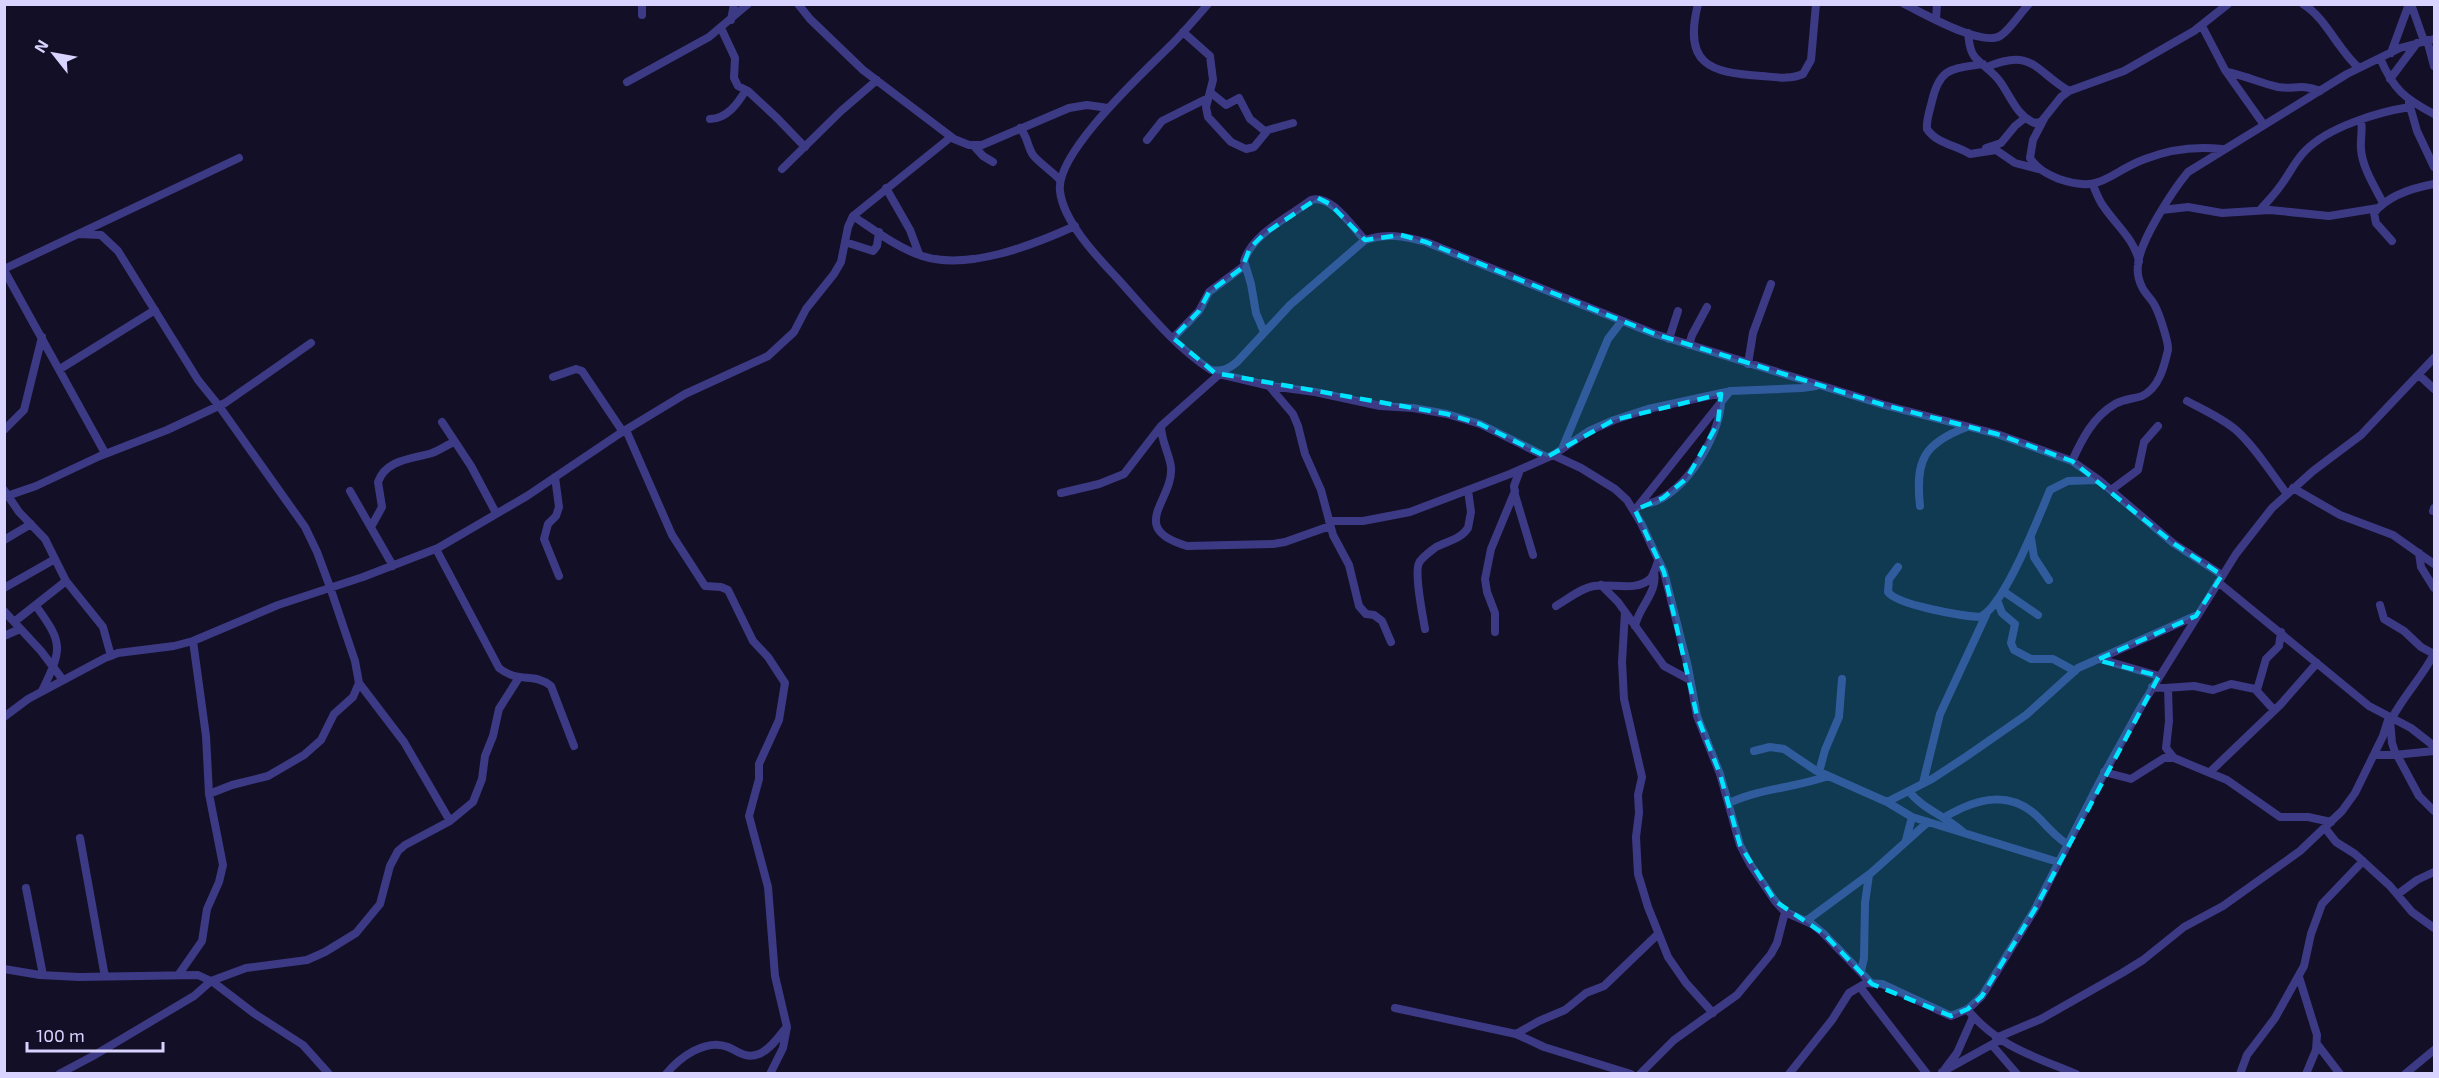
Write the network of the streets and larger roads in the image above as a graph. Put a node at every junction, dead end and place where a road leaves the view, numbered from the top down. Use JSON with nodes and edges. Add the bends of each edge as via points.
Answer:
{"nodes":[{"id":1,"x":642,"y":4,"type":"edge"},
{"id":2,"x":734,"y":4,"type":"edge"},
{"id":3,"x":748,"y":4,"type":"edge"},
{"id":4,"x":798,"y":4,"type":"edge"},
{"id":5,"x":1208,"y":4,"type":"edge"},
{"id":6,"x":1698,"y":4,"type":"edge"},
{"id":7,"x":1816,"y":4,"type":"edge"},
{"id":8,"x":1904,"y":4,"type":"edge"},
{"id":9,"x":1937,"y":4,"type":"edge"},
{"id":10,"x":2029,"y":4,"type":"edge"},
{"id":11,"x":2228,"y":4,"type":"edge"},
{"id":12,"x":2303,"y":4,"type":"edge"},
{"id":13,"x":2410,"y":4,"type":"edge"},
{"id":14,"x":642,"y":15,"type":"dead end"},
{"id":15,"x":1936,"y":19,"type":"junction"},
{"id":16,"x":731,"y":21,"type":"junction"},
{"id":17,"x":2202,"y":26,"type":"junction"},
{"id":18,"x":721,"y":28,"type":"junction"},
{"id":19,"x":1183,"y":32,"type":"junction"},
{"id":20,"x":1968,"y":33,"type":"junction"},
{"id":21,"x":2426,"y":41,"type":"edge"},
{"id":22,"x":2391,"y":53,"type":"junction"},
{"id":23,"x":2380,"y":58,"type":"junction"},
{"id":24,"x":1985,"y":66,"type":"junction"},
{"id":25,"x":2434,"y":66,"type":"edge"},
{"id":26,"x":2359,"y":68,"type":"junction"},
{"id":27,"x":2227,"y":72,"type":"junction"},
{"id":28,"x":2390,"y":79,"type":"junction"},
{"id":29,"x":877,"y":80,"type":"junction"},
{"id":30,"x":627,"y":82,"type":"dead end"},
{"id":31,"x":746,"y":90,"type":"junction"},
{"id":32,"x":2069,"y":91,"type":"junction"},
{"id":33,"x":2320,"y":91,"type":"junction"},
{"id":34,"x":1209,"y":95,"type":"junction"},
{"id":35,"x":2409,"y":103,"type":"junction"},
{"id":36,"x":1108,"y":108,"type":"junction"},
{"id":37,"x":2434,"y":114,"type":"edge"},
{"id":38,"x":2025,"y":118,"type":"junction"},
{"id":39,"x":710,"y":119,"type":"dead end"},
{"id":40,"x":2044,"y":119,"type":"junction"},
{"id":41,"x":2361,"y":120,"type":"junction"},
{"id":42,"x":1293,"y":123,"type":"dead end"},
{"id":43,"x":2264,"y":125,"type":"junction"},
{"id":44,"x":1020,"y":128,"type":"junction"},
{"id":45,"x":1266,"y":132,"type":"junction"},
{"id":46,"x":951,"y":137,"type":"junction"},
{"id":47,"x":1147,"y":140,"type":"dead end"},
{"id":48,"x":974,"y":146,"type":"junction"},
{"id":49,"x":805,"y":147,"type":"junction"},
{"id":50,"x":2224,"y":149,"type":"junction"},
{"id":51,"x":1978,"y":154,"type":"junction"},
{"id":52,"x":239,"y":158,"type":"dead end"},
{"id":53,"x":993,"y":162,"type":"dead end"},
{"id":54,"x":2434,"y":167,"type":"edge"},
{"id":55,"x":782,"y":169,"type":"dead end"},
{"id":56,"x":2038,"y":169,"type":"junction"},
{"id":57,"x":1060,"y":180,"type":"junction"},
{"id":58,"x":2434,"y":184,"type":"edge"},
{"id":59,"x":2093,"y":185,"type":"junction"},
{"id":60,"x":886,"y":188,"type":"junction"},
{"id":61,"x":2381,"y":205,"type":"junction"},
{"id":62,"x":2162,"y":210,"type":"junction"},
{"id":63,"x":2260,"y":210,"type":"junction"},
{"id":64,"x":854,"y":216,"type":"junction"},
{"id":65,"x":1075,"y":226,"type":"junction"},
{"id":66,"x":879,"y":232,"type":"junction"},
{"id":67,"x":79,"y":234,"type":"junction"},
{"id":68,"x":1365,"y":240,"type":"junction"},
{"id":69,"x":2392,"y":241,"type":"dead end"},
{"id":70,"x":845,"y":242,"type":"junction"},
{"id":71,"x":919,"y":254,"type":"junction"},
{"id":72,"x":2139,"y":261,"type":"junction"},
{"id":73,"x":1244,"y":266,"type":"junction"},
{"id":74,"x":4,"y":270,"type":"edge"},
{"id":75,"x":1771,"y":284,"type":"dead end"},
{"id":76,"x":1707,"y":307,"type":"dead end"},
{"id":77,"x":155,"y":310,"type":"junction"},
{"id":78,"x":1678,"y":311,"type":"dead end"},
{"id":79,"x":1621,"y":322,"type":"junction"},
{"id":80,"x":1264,"y":332,"type":"junction"},
{"id":81,"x":42,"y":337,"type":"junction"},
{"id":82,"x":1173,"y":338,"type":"junction"},
{"id":83,"x":1669,"y":339,"type":"junction"},
{"id":84,"x":311,"y":343,"type":"dead end"},
{"id":85,"x":1689,"y":345,"type":"junction"},
{"id":86,"x":2434,"y":358,"type":"edge"},
{"id":87,"x":1748,"y":364,"type":"junction"},
{"id":88,"x":60,"y":369,"type":"junction"},
{"id":89,"x":1221,"y":372,"type":"junction"},
{"id":90,"x":2419,"y":375,"type":"junction"},
{"id":91,"x":553,"y":377,"type":"dead end"},
{"id":92,"x":1820,"y":385,"type":"junction"},
{"id":93,"x":1270,"y":386,"type":"junction"},
{"id":94,"x":2434,"y":389,"type":"edge"},
{"id":95,"x":1731,"y":390,"type":"junction"},
{"id":96,"x":1721,"y":401,"type":"junction"},
{"id":97,"x":2187,"y":401,"type":"dead end"},
{"id":98,"x":219,"y":406,"type":"junction"},
{"id":99,"x":442,"y":422,"type":"dead end"},
{"id":100,"x":1161,"y":426,"type":"junction"},
{"id":101,"x":2158,"y":426,"type":"dead end"},
{"id":102,"x":1967,"y":427,"type":"junction"},
{"id":103,"x":4,"y":430,"type":"edge"},
{"id":104,"x":625,"y":431,"type":"junction"},
{"id":105,"x":454,"y":442,"type":"junction"},
{"id":106,"x":1562,"y":449,"type":"junction"},
{"id":107,"x":105,"y":453,"type":"junction"},
{"id":108,"x":1550,"y":456,"type":"junction"},
{"id":109,"x":2072,"y":461,"type":"junction"},
{"id":110,"x":1520,"y":470,"type":"junction"},
{"id":111,"x":555,"y":477,"type":"junction"},
{"id":112,"x":2099,"y":480,"type":"junction"},
{"id":113,"x":1468,"y":490,"type":"junction"},
{"id":114,"x":2111,"y":490,"type":"junction"},
{"id":115,"x":350,"y":491,"type":"dead end"},
{"id":116,"x":1515,"y":491,"type":"junction"},
{"id":117,"x":2290,"y":491,"type":"junction"},
{"id":118,"x":1061,"y":493,"type":"dead end"},
{"id":119,"x":6,"y":494,"type":"edge"},
{"id":120,"x":1920,"y":506,"type":"dead end"},
{"id":121,"x":1637,"y":507,"type":"junction"},
{"id":122,"x":496,"y":513,"type":"junction"},
{"id":123,"x":31,"y":524,"type":"junction"},
{"id":124,"x":1330,"y":524,"type":"junction"},
{"id":125,"x":371,"y":527,"type":"junction"},
{"id":126,"x":2030,"y":535,"type":"junction"},
{"id":127,"x":4,"y":540,"type":"edge"},
{"id":128,"x":436,"y":549,"type":"junction"},
{"id":129,"x":2419,"y":553,"type":"junction"},
{"id":130,"x":1533,"y":555,"type":"dead end"},
{"id":131,"x":55,"y":559,"type":"junction"},
{"id":132,"x":1658,"y":561,"type":"junction"},
{"id":133,"x":2434,"y":564,"type":"edge"},
{"id":134,"x":393,"y":567,"type":"junction"},
{"id":135,"x":1898,"y":567,"type":"dead end"},
{"id":136,"x":1654,"y":572,"type":"junction"},
{"id":137,"x":559,"y":576,"type":"dead end"},
{"id":138,"x":2220,"y":579,"type":"junction"},
{"id":139,"x":2049,"y":580,"type":"dead end"},
{"id":140,"x":66,"y":581,"type":"junction"},
{"id":141,"x":1601,"y":585,"type":"junction"},
{"id":142,"x":330,"y":586,"type":"junction"},
{"id":143,"x":4,"y":588,"type":"edge"},
{"id":144,"x":2434,"y":588,"type":"edge"},
{"id":145,"x":2003,"y":591,"type":"junction"},
{"id":146,"x":1997,"y":600,"type":"junction"},
{"id":147,"x":2380,"y":605,"type":"dead end"},
{"id":148,"x":36,"y":606,"type":"junction"},
{"id":149,"x":1556,"y":606,"type":"dead end"},
{"id":150,"x":4,"y":610,"type":"edge"},
{"id":151,"x":1625,"y":612,"type":"junction"},
{"id":152,"x":1986,"y":615,"type":"junction"},
{"id":153,"x":2038,"y":615,"type":"dead end"},
{"id":154,"x":2196,"y":616,"type":"junction"},
{"id":155,"x":17,"y":625,"type":"junction"},
{"id":156,"x":1635,"y":626,"type":"junction"},
{"id":157,"x":1425,"y":629,"type":"dead end"},
{"id":158,"x":1495,"y":632,"type":"dead end"},
{"id":159,"x":2281,"y":632,"type":"junction"},
{"id":160,"x":4,"y":636,"type":"edge"},
{"id":161,"x":193,"y":641,"type":"junction"},
{"id":162,"x":1392,"y":642,"type":"dead end"},
{"id":163,"x":111,"y":656,"type":"junction"},
{"id":164,"x":2434,"y":658,"type":"edge"},
{"id":165,"x":2100,"y":659,"type":"junction"},
{"id":166,"x":2317,"y":663,"type":"junction"},
{"id":167,"x":54,"y":668,"type":"junction"},
{"id":168,"x":2075,"y":671,"type":"junction"},
{"id":169,"x":2159,"y":676,"type":"junction"},
{"id":170,"x":518,"y":679,"type":"junction"},
{"id":171,"x":1842,"y":679,"type":"dead end"},
{"id":172,"x":63,"y":680,"type":"junction"},
{"id":173,"x":1690,"y":680,"type":"junction"},
{"id":174,"x":359,"y":683,"type":"junction"},
{"id":175,"x":2152,"y":687,"type":"junction"},
{"id":176,"x":2168,"y":688,"type":"junction"},
{"id":177,"x":2257,"y":690,"type":"junction"},
{"id":178,"x":42,"y":692,"type":"junction"},
{"id":179,"x":2274,"y":710,"type":"junction"},
{"id":180,"x":4,"y":717,"type":"edge"},
{"id":181,"x":2390,"y":717,"type":"junction"},
{"id":182,"x":574,"y":746,"type":"dead end"},
{"id":183,"x":2434,"y":746,"type":"edge"},
{"id":184,"x":1754,"y":751,"type":"dead end"},
{"id":185,"x":2434,"y":751,"type":"edge"},
{"id":186,"x":2374,"y":755,"type":"junction"},
{"id":187,"x":2397,"y":755,"type":"junction"},
{"id":188,"x":2174,"y":758,"type":"junction"},
{"id":189,"x":1819,"y":772,"type":"junction"},
{"id":190,"x":2104,"y":772,"type":"junction"},
{"id":191,"x":2210,"y":772,"type":"junction"},
{"id":192,"x":1828,"y":776,"type":"junction"},
{"id":193,"x":1923,"y":783,"type":"junction"},
{"id":194,"x":1909,"y":791,"type":"junction"},
{"id":195,"x":208,"y":794,"type":"junction"},
{"id":196,"x":1887,"y":802,"type":"junction"},
{"id":197,"x":1729,"y":803,"type":"junction"},
{"id":198,"x":2434,"y":812,"type":"edge"},
{"id":199,"x":1912,"y":817,"type":"junction"},
{"id":200,"x":1945,"y":817,"type":"junction"},
{"id":201,"x":450,"y":820,"type":"junction"},
{"id":202,"x":1928,"y":822,"type":"junction"},
{"id":203,"x":2328,"y":825,"type":"junction"},
{"id":204,"x":1964,"y":833,"type":"junction"},
{"id":205,"x":80,"y":838,"type":"dead end"},
{"id":206,"x":1906,"y":841,"type":"junction"},
{"id":207,"x":2067,"y":844,"type":"junction"},
{"id":208,"x":2363,"y":861,"type":"junction"},
{"id":209,"x":2058,"y":862,"type":"junction"},
{"id":210,"x":2434,"y":872,"type":"edge"},
{"id":211,"x":1869,"y":874,"type":"junction"},
{"id":212,"x":26,"y":888,"type":"dead end"},
{"id":213,"x":2398,"y":894,"type":"junction"},
{"id":214,"x":1785,"y":912,"type":"junction"},
{"id":215,"x":1806,"y":921,"type":"junction"},
{"id":216,"x":2434,"y":928,"type":"edge"},
{"id":217,"x":1658,"y":933,"type":"junction"},
{"id":218,"x":4,"y":969,"type":"edge"},
{"id":219,"x":1861,"y":971,"type":"junction"},
{"id":220,"x":179,"y":974,"type":"junction"},
{"id":221,"x":43,"y":975,"type":"junction"},
{"id":222,"x":105,"y":977,"type":"junction"},
{"id":223,"x":2299,"y":977,"type":"junction"},
{"id":224,"x":211,"y":981,"type":"junction"},
{"id":225,"x":1872,"y":984,"type":"junction"},
{"id":226,"x":1860,"y":987,"type":"junction"},
{"id":227,"x":1395,"y":1008,"type":"dead end"},
{"id":228,"x":1967,"y":1009,"type":"junction"},
{"id":229,"x":1713,"y":1013,"type":"junction"},
{"id":230,"x":1973,"y":1017,"type":"junction"},
{"id":231,"x":787,"y":1027,"type":"junction"},
{"id":232,"x":1516,"y":1034,"type":"junction"},
{"id":233,"x":1996,"y":1041,"type":"junction"},
{"id":234,"x":2317,"y":1044,"type":"junction"},
{"id":235,"x":2434,"y":1050,"type":"edge"},
{"id":236,"x":1941,"y":1073,"type":"edge"},
{"id":237,"x":59,"y":1074,"type":"edge"},
{"id":238,"x":329,"y":1074,"type":"edge"},
{"id":239,"x":666,"y":1074,"type":"edge"},
{"id":240,"x":770,"y":1074,"type":"edge"},
{"id":241,"x":1631,"y":1074,"type":"edge"},
{"id":242,"x":1640,"y":1074,"type":"edge"},
{"id":243,"x":1789,"y":1074,"type":"edge"},
{"id":244,"x":1927,"y":1074,"type":"edge"},
{"id":245,"x":2017,"y":1074,"type":"edge"},
{"id":246,"x":2076,"y":1074,"type":"edge"},
{"id":247,"x":2240,"y":1074,"type":"edge"},
{"id":248,"x":2306,"y":1074,"type":"edge"},
{"id":249,"x":2340,"y":1074,"type":"edge"},
{"id":250,"x":2405,"y":1074,"type":"edge"}],
"edges":[{"from":1,"to":14,"type":"street"},
{"from":2,"to":16,"type":"street"},
{"from":3,"to":16,"type":"street"},
{"from":4,"to":29,"type":"street"},
{"from":5,"to":19,"type":"street"},
{"from":6,"to":7,"type":"street","via":[[1692,31],[1694,44],[1712,68],[1730,75],[1783,78],[1803,74],[1811,60]]},
{"from":8,"to":15,"type":"street"},
{"from":9,"to":15,"type":"street"},
{"from":10,"to":20,"type":"street","via":[[2001,36],[1990,39]]},
{"from":11,"to":17,"type":"street"},
{"from":12,"to":26,"type":"street","via":[[2315,12],[2341,51]]},
{"from":13,"to":21,"type":"street"},
{"from":13,"to":22,"type":"street"},
{"from":15,"to":20,"type":"street"},
{"from":16,"to":18,"type":"street"},
{"from":17,"to":27,"type":"street"},
{"from":17,"to":32,"type":"street","via":[[2124,71]]},
{"from":18,"to":30,"type":"street"},
{"from":18,"to":31,"type":"street","via":[[735,58],[734,78]]},
{"from":19,"to":34,"type":"street","via":[[1210,56]]},
{"from":19,"to":36,"type":"street"},
{"from":20,"to":24,"type":"street","via":[[1969,46]]},
{"from":21,"to":22,"type":"street"},
{"from":21,"to":25,"type":"street"},
{"from":21,"to":28,"type":"street"},
{"from":22,"to":23,"type":"street"},
{"from":23,"to":26,"type":"street"},
{"from":23,"to":28,"type":"street"},
{"from":24,"to":32,"type":"street","via":[[2028,61]]},
{"from":24,"to":38,"type":"street"},
{"from":24,"to":51,"type":"street","via":[[1953,68],[1943,73],[1926,125],[1929,133],[1940,141]]},
{"from":26,"to":33,"type":"street"},
{"from":27,"to":33,"type":"street","via":[[2280,87],[2304,85]]},
{"from":27,"to":43,"type":"street"},
{"from":28,"to":35,"type":"street"},
{"from":29,"to":46,"type":"street"},
{"from":29,"to":49,"type":"street"},
{"from":31,"to":39,"type":"street","via":[[727,113]]},
{"from":31,"to":49,"type":"street"},
{"from":32,"to":40,"type":"street"},
{"from":33,"to":43,"type":"street"},
{"from":34,"to":45,"type":"street","via":[[1226,105],[1239,98],[1250,119]]},
{"from":34,"to":45,"type":"street","via":[[1208,117],[1239,147],[1254,147]]},
{"from":34,"to":47,"type":"street","via":[[1162,121]]},
{"from":35,"to":37,"type":"street"},
{"from":35,"to":41,"type":"street"},
{"from":35,"to":54,"type":"street"},
{"from":36,"to":44,"type":"street","via":[[1069,108]]},
{"from":36,"to":57,"type":"street","via":[[1081,140]]},
{"from":38,"to":40,"type":"street","via":[[2034,123]]},
{"from":38,"to":51,"type":"street","via":[[2001,143]]},
{"from":40,"to":56,"type":"street","via":[[2030,150],[2030,158]]},
{"from":41,"to":61,"type":"street","via":[[2360,148]]},
{"from":41,"to":63,"type":"street","via":[[2306,150]]},
{"from":42,"to":45,"type":"street"},
{"from":43,"to":50,"type":"street"},
{"from":44,"to":48,"type":"street"},
{"from":44,"to":57,"type":"street","via":[[1027,135],[1035,159]]},
{"from":46,"to":48,"type":"street"},
{"from":46,"to":60,"type":"street"},
{"from":48,"to":53,"type":"street"},
{"from":49,"to":55,"type":"street"},
{"from":50,"to":59,"type":"street","via":[[2172,151],[2144,159]]},
{"from":50,"to":62,"type":"street","via":[[2188,172]]},
{"from":51,"to":56,"type":"street","via":[[1996,150],[2015,163]]},
{"from":52,"to":67,"type":"street"},
{"from":56,"to":59,"type":"street","via":[[2057,178]]},
{"from":57,"to":65,"type":"street","via":[[1061,198]]},
{"from":58,"to":61,"type":"street"},
{"from":59,"to":72,"type":"street","via":[[2104,208],[2125,232]]},
{"from":60,"to":64,"type":"street"},
{"from":60,"to":71,"type":"street"},
{"from":61,"to":63,"type":"street","via":[[2329,216]]},
{"from":61,"to":69,"type":"street","via":[[2374,213],[2376,223]]},
{"from":62,"to":63,"type":"street"},
{"from":62,"to":72,"type":"street"},
{"from":64,"to":66,"type":"street"},
{"from":64,"to":70,"type":"street"},
{"from":65,"to":71,"type":"street","via":[[1005,252],[975,258],[939,260]]},
{"from":65,"to":82,"type":"street","via":[[1094,254]]},
{"from":66,"to":70,"type":"street","via":[[873,251]]},
{"from":66,"to":71,"type":"street"},
{"from":67,"to":74,"type":"street"},
{"from":67,"to":77,"type":"street","via":[[100,235],[109,241]]},
{"from":68,"to":73,"type":"street","via":[[1330,204],[1315,198],[1264,234],[1245,256]]},
{"from":68,"to":79,"type":"street","via":[[1379,235],[1401,235],[1426,242]]},
{"from":68,"to":80,"type":"street"},
{"from":70,"to":104,"type":"street","via":[[834,274],[782,345],[768,356],[685,394]]},
{"from":72,"to":109,"type":"street","via":[[2143,289],[2155,305],[2168,341],[2159,378],[2143,395],[2115,404],[2103,414],[2083,436]]},
{"from":73,"to":80,"type":"street"},
{"from":73,"to":82,"type":"street","via":[[1209,292],[1199,311]]},
{"from":74,"to":81,"type":"street"},
{"from":75,"to":87,"type":"street","via":[[1758,316]]},
{"from":76,"to":85,"type":"street"},
{"from":77,"to":88,"type":"street"},
{"from":77,"to":98,"type":"street","via":[[198,381]]},
{"from":78,"to":83,"type":"street"},
{"from":79,"to":83,"type":"street"},
{"from":79,"to":106,"type":"street","via":[[1608,339]]},
{"from":80,"to":89,"type":"street","via":[[1237,362]]},
{"from":81,"to":88,"type":"street"},
{"from":81,"to":103,"type":"street","via":[[24,410]]},
{"from":82,"to":89,"type":"street","via":[[1211,370]]},
{"from":83,"to":85,"type":"street"},
{"from":84,"to":98,"type":"street"},
{"from":85,"to":87,"type":"street"},
{"from":86,"to":90,"type":"street"},
{"from":87,"to":92,"type":"street"},
{"from":88,"to":107,"type":"street"},
{"from":89,"to":93,"type":"street"},
{"from":89,"to":100,"type":"street"},
{"from":90,"to":94,"type":"street"},
{"from":90,"to":117,"type":"street","via":[[2361,435]]},
{"from":91,"to":104,"type":"street","via":[[576,369],[582,371]]},
{"from":92,"to":95,"type":"street"},
{"from":92,"to":102,"type":"street"},
{"from":93,"to":108,"type":"street","via":[[1447,414],[1480,424]]},
{"from":93,"to":124,"type":"street","via":[[1293,414]]},
{"from":95,"to":96,"type":"street"},
{"from":95,"to":106,"type":"street","via":[[1614,420]]},
{"from":96,"to":121,"type":"street"},
{"from":96,"to":121,"type":"street","via":[[1718,423],[1687,478],[1663,498]]},
{"from":97,"to":117,"type":"street","via":[[2235,430]]},
{"from":98,"to":107,"type":"street"},
{"from":98,"to":142,"type":"street","via":[[305,527]]},
{"from":99,"to":105,"type":"street"},
{"from":100,"to":118,"type":"street","via":[[1124,474]]},
{"from":100,"to":124,"type":"street","via":[[1171,466],[1156,518],[1161,532],[1175,543],[1273,544]]},
{"from":101,"to":114,"type":"street","via":[[2144,442],[2138,470]]},
{"from":102,"to":109,"type":"street"},
{"from":102,"to":120,"type":"street","via":[[1938,440],[1924,458],[1918,476]]},
{"from":104,"to":111,"type":"street"},
{"from":104,"to":231,"type":"street","via":[[672,535],[698,578],[705,586],[728,590],[753,641],[784,680],[778,720],[759,764],[749,816],[768,887],[775,976]]},
{"from":105,"to":122,"type":"street"},
{"from":105,"to":125,"type":"street","via":[[398,462],[384,472],[378,482],[382,507]]},
{"from":106,"to":108,"type":"street"},
{"from":107,"to":119,"type":"street","via":[[36,486]]},
{"from":108,"to":110,"type":"street"},
{"from":108,"to":121,"type":"street","via":[[1602,480]]},
{"from":109,"to":112,"type":"street"},
{"from":110,"to":113,"type":"street"},
{"from":110,"to":116,"type":"street"},
{"from":111,"to":122,"type":"street"},
{"from":111,"to":137,"type":"street","via":[[560,507],[548,524],[544,539]]},
{"from":112,"to":114,"type":"street"},
{"from":112,"to":126,"type":"street","via":[[2068,481],[2050,490]]},
{"from":113,"to":124,"type":"street","via":[[1410,512]]},
{"from":113,"to":157,"type":"street","via":[[1468,528],[1436,547],[1418,566]]},
{"from":114,"to":138,"type":"street"},
{"from":115,"to":125,"type":"street"},
{"from":116,"to":130,"type":"street"},
{"from":116,"to":158,"type":"street","via":[[1491,549],[1485,579],[1495,613]]},
{"from":117,"to":129,"type":"street","via":[[2393,535]]},
{"from":117,"to":138,"type":"street","via":[[2261,522]]},
{"from":119,"to":123,"type":"street"},
{"from":121,"to":132,"type":"street"},
{"from":122,"to":128,"type":"street"},
{"from":123,"to":127,"type":"street"},
{"from":123,"to":131,"type":"street","via":[[45,539]]},
{"from":124,"to":162,"type":"street","via":[[1349,565],[1359,606],[1382,621]]},
{"from":125,"to":134,"type":"street"},
{"from":126,"to":139,"type":"street","via":[[2034,557]]},
{"from":126,"to":145,"type":"street"},
{"from":128,"to":134,"type":"street"},
{"from":128,"to":170,"type":"street","via":[[499,669]]},
{"from":129,"to":133,"type":"street"},
{"from":129,"to":144,"type":"street","via":[[2421,567]]},
{"from":131,"to":140,"type":"street"},
{"from":131,"to":143,"type":"street"},
{"from":132,"to":136,"type":"street"},
{"from":132,"to":173,"type":"street"},
{"from":134,"to":142,"type":"street"},
{"from":135,"to":152,"type":"street","via":[[1888,586],[1895,599],[1972,616]]},
{"from":136,"to":141,"type":"street","via":[[1643,583],[1623,587]]},
{"from":136,"to":156,"type":"street","via":[[1655,586]]},
{"from":138,"to":154,"type":"street"},
{"from":138,"to":159,"type":"street"},
{"from":140,"to":148,"type":"street"},
{"from":140,"to":163,"type":"street","via":[[103,627]]},
{"from":141,"to":149,"type":"street"},
{"from":141,"to":151,"type":"street"},
{"from":142,"to":161,"type":"street"},
{"from":142,"to":174,"type":"street"},
{"from":145,"to":146,"type":"street"},
{"from":145,"to":153,"type":"street"},
{"from":146,"to":152,"type":"street"},
{"from":146,"to":168,"type":"street","via":[[2002,613],[2015,624],[2011,643],[2014,650],[2031,659],[2052,659]]},
{"from":147,"to":164,"type":"street","via":[[2384,620],[2404,631]]},
{"from":148,"to":155,"type":"street"},
{"from":148,"to":167,"type":"street","via":[[58,643]]},
{"from":150,"to":155,"type":"street"},
{"from":151,"to":156,"type":"street"},
{"from":151,"to":217,"type":"street","via":[[1624,699],[1642,777],[1636,837],[1638,874]]},
{"from":152,"to":193,"type":"street","via":[[1940,714]]},
{"from":154,"to":165,"type":"street"},
{"from":154,"to":169,"type":"street"},
{"from":155,"to":160,"type":"street"},
{"from":155,"to":167,"type":"street"},
{"from":156,"to":173,"type":"street","via":[[1664,666]]},
{"from":159,"to":166,"type":"street"},
{"from":159,"to":177,"type":"street","via":[[2279,646],[2266,659]]},
{"from":161,"to":163,"type":"street"},
{"from":161,"to":195,"type":"street","via":[[206,736]]},
{"from":163,"to":172,"type":"street"},
{"from":164,"to":181,"type":"street"},
{"from":165,"to":168,"type":"street"},
{"from":165,"to":169,"type":"street"},
{"from":166,"to":179,"type":"street"},
{"from":166,"to":181,"type":"street","via":[[2369,706]]},
{"from":167,"to":172,"type":"street"},
{"from":167,"to":178,"type":"street"},
{"from":168,"to":193,"type":"street","via":[[2026,715]]},
{"from":169,"to":175,"type":"street"},
{"from":170,"to":182,"type":"street","via":[[536,679],[551,686]]},
{"from":170,"to":201,"type":"street","via":[[499,709],[473,802]]},
{"from":171,"to":189,"type":"street","via":[[1842,705]]},
{"from":172,"to":178,"type":"street"},
{"from":173,"to":197,"type":"street","via":[[1697,716]]},
{"from":174,"to":195,"type":"street","via":[[353,698],[334,714],[321,740],[304,755],[274,773]]},
{"from":174,"to":201,"type":"street","via":[[404,742]]},
{"from":175,"to":176,"type":"street"},
{"from":175,"to":190,"type":"street"},
{"from":176,"to":177,"type":"street","via":[[2194,686],[2213,690],[2231,684]]},
{"from":176,"to":188,"type":"street","via":[[2166,748]]},
{"from":177,"to":179,"type":"street"},
{"from":178,"to":180,"type":"street"},
{"from":179,"to":191,"type":"street"},
{"from":181,"to":183,"type":"street"},
{"from":181,"to":186,"type":"street"},
{"from":181,"to":187,"type":"street"},
{"from":184,"to":189,"type":"street","via":[[1784,749]]},
{"from":185,"to":187,"type":"street"},
{"from":186,"to":187,"type":"street"},
{"from":186,"to":203,"type":"street","via":[[2355,793]]},
{"from":187,"to":198,"type":"street","via":[[2419,796]]},
{"from":188,"to":190,"type":"street","via":[[2164,758],[2131,779]]},
{"from":188,"to":191,"type":"street"},
{"from":189,"to":192,"type":"street"},
{"from":190,"to":207,"type":"street"},
{"from":191,"to":203,"type":"street","via":[[2280,817],[2308,817]]},
{"from":192,"to":196,"type":"street"},
{"from":192,"to":197,"type":"street","via":[[1752,793]]},
{"from":193,"to":194,"type":"street"},
{"from":194,"to":196,"type":"street"},
{"from":194,"to":200,"type":"street","via":[[1916,800]]},
{"from":195,"to":220,"type":"street","via":[[222,873],[207,909],[202,942]]},
{"from":196,"to":199,"type":"street"},
{"from":197,"to":214,"type":"street","via":[[1740,845],[1774,902]]},
{"from":199,"to":202,"type":"street"},
{"from":199,"to":206,"type":"street"},
{"from":200,"to":204,"type":"street"},
{"from":200,"to":207,"type":"street","via":[[1997,798],[2012,800]]},
{"from":201,"to":224,"type":"street","via":[[398,851],[380,904],[356,933],[308,960],[246,968]]},
{"from":202,"to":204,"type":"street"},
{"from":202,"to":206,"type":"street"},
{"from":203,"to":208,"type":"street","via":[[2336,842]]},
{"from":203,"to":233,"type":"street","via":[[2300,851],[2223,906],[2184,927],[2136,964]]},
{"from":204,"to":209,"type":"street"},
{"from":205,"to":222,"type":"street"},
{"from":206,"to":211,"type":"street"},
{"from":207,"to":209,"type":"street"},
{"from":208,"to":213,"type":"street"},
{"from":208,"to":223,"type":"street","via":[[2322,904]]},
{"from":209,"to":228,"type":"street","via":[[2035,909],[1982,996]]},
{"from":210,"to":213,"type":"street"},
{"from":211,"to":215,"type":"street"},
{"from":211,"to":219,"type":"street"},
{"from":212,"to":221,"type":"street"},
{"from":213,"to":216,"type":"street","via":[[2412,912]]},
{"from":214,"to":215,"type":"street"},
{"from":214,"to":229,"type":"street","via":[[1777,943],[1758,972]]},
{"from":215,"to":219,"type":"street"},
{"from":217,"to":229,"type":"street","via":[[1668,957]]},
{"from":217,"to":232,"type":"street","via":[[1604,986]]},
{"from":218,"to":221,"type":"street"},
{"from":219,"to":225,"type":"street"},
{"from":220,"to":222,"type":"street"},
{"from":220,"to":224,"type":"street","via":[[198,975]]},
{"from":221,"to":222,"type":"street"},
{"from":223,"to":234,"type":"street"},
{"from":223,"to":247,"type":"street","via":[[2275,1018],[2247,1054]]},
{"from":224,"to":237,"type":"street","via":[[194,996]]},
{"from":224,"to":238,"type":"street","via":[[309,1049]]},
{"from":225,"to":226,"type":"street"},
{"from":225,"to":228,"type":"street","via":[[1907,994],[1951,1016]]},
{"from":226,"to":243,"type":"street","via":[[1849,993]]},
{"from":226,"to":244,"type":"street"},
{"from":227,"to":232,"type":"street"},
{"from":228,"to":230,"type":"street"},
{"from":229,"to":242,"type":"street","via":[[1674,1040]]},
{"from":230,"to":233,"type":"street"},
{"from":230,"to":236,"type":"street","via":[[1957,1053]]},
{"from":231,"to":239,"type":"street","via":[[758,1055],[742,1055],[720,1045],[709,1045],[678,1061]]},
{"from":231,"to":240,"type":"street","via":[[783,1048]]},
{"from":232,"to":241,"type":"street","via":[[1544,1047]]},
{"from":233,"to":236,"type":"street"},
{"from":233,"to":245,"type":"street"},
{"from":233,"to":246,"type":"street"},
{"from":234,"to":248,"type":"street"},
{"from":234,"to":249,"type":"street"},
{"from":235,"to":250,"type":"street"}]}
